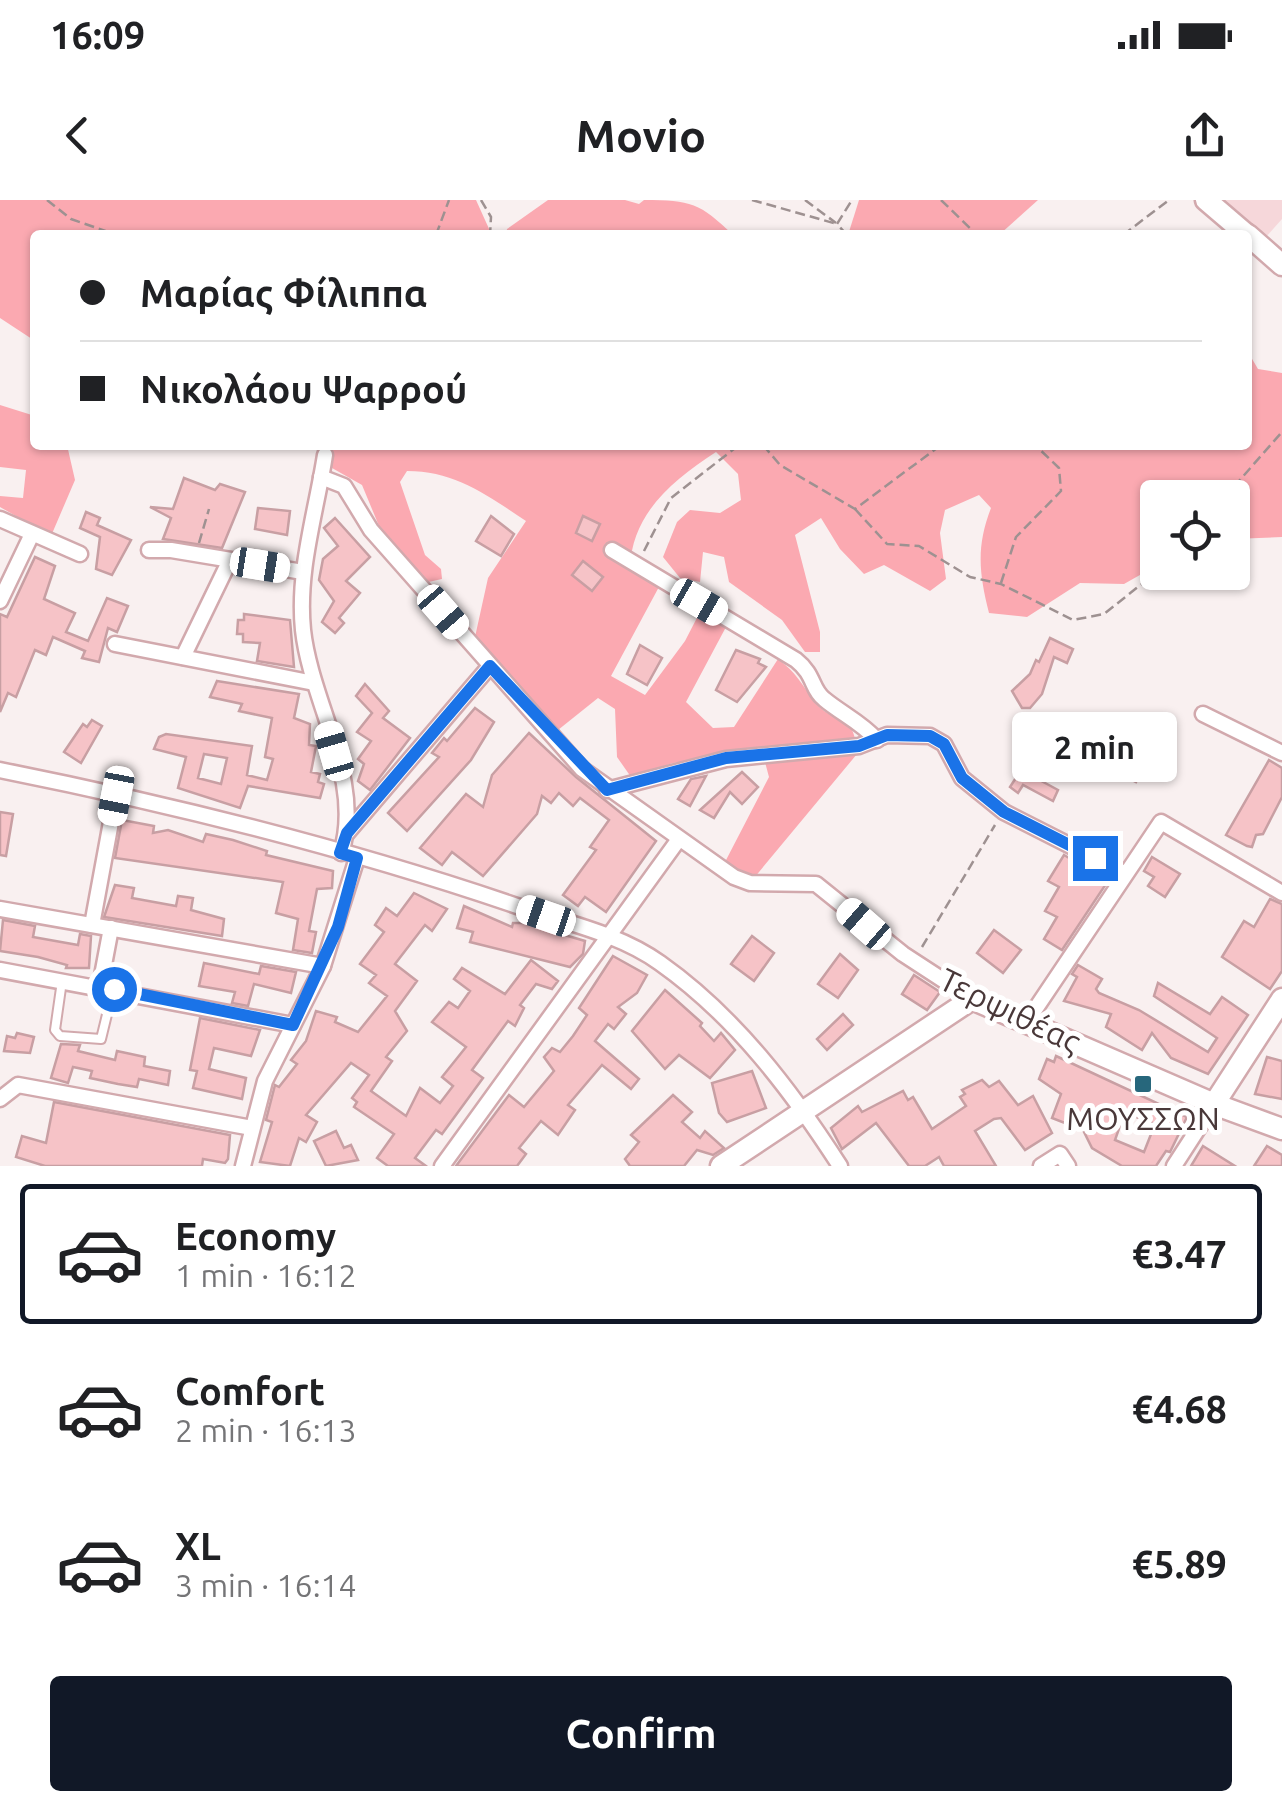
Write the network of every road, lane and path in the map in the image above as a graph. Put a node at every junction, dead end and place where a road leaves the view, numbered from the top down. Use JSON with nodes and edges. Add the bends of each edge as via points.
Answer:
{"nodes":[{"id":1,"x":47,"y":200,"type":"edge"},
{"id":2,"x":449,"y":200,"type":"edge"},
{"id":3,"x":481,"y":200,"type":"edge"},
{"id":4,"x":752,"y":200,"type":"edge"},
{"id":5,"x":805,"y":200,"type":"edge"},
{"id":6,"x":852,"y":200,"type":"edge"},
{"id":7,"x":941,"y":200,"type":"edge"},
{"id":8,"x":1169,"y":200,"type":"edge"},
{"id":9,"x":1206,"y":200,"type":"edge"},
{"id":10,"x":837,"y":224,"type":"junction"},
{"id":11,"x":103,"y":230,"type":"edge"},
{"id":12,"x":438,"y":230,"type":"edge"},
{"id":13,"x":491,"y":230,"type":"edge"},
{"id":14,"x":842,"y":230,"type":"edge"},
{"id":15,"x":972,"y":230,"type":"edge"},
{"id":16,"x":1130,"y":230,"type":"edge"},
{"id":17,"x":1241,"y":230,"type":"edge"},
{"id":18,"x":1252,"y":239,"type":"edge"},
{"id":19,"x":1282,"y":265,"type":"edge"},
{"id":20,"x":1282,"y":432,"type":"edge"},
{"id":21,"x":733,"y":450,"type":"edge"},
{"id":22,"x":768,"y":450,"type":"edge"},
{"id":23,"x":934,"y":450,"type":"edge"},
{"id":24,"x":1040,"y":450,"type":"edge"},
{"id":25,"x":325,"y":455,"type":"dead end"},
{"id":26,"x":322,"y":477,"type":"junction"},
{"id":27,"x":1240,"y":480,"type":"edge"},
{"id":28,"x":855,"y":509,"type":"junction"},
{"id":29,"x":210,"y":510,"type":"dead end"},
{"id":30,"x":0,"y":519,"type":"edge"},
{"id":31,"x":32,"y":534,"type":"junction"},
{"id":32,"x":149,"y":550,"type":"dead end"},
{"id":33,"x":612,"y":550,"type":"dead end"},
{"id":34,"x":80,"y":554,"type":"dead end"},
{"id":35,"x":196,"y":554,"type":"junction"},
{"id":36,"x":230,"y":560,"type":"junction"},
{"id":37,"x":638,"y":566,"type":"junction"},
{"id":38,"x":303,"y":572,"type":"junction"},
{"id":39,"x":1001,"y":584,"type":"junction"},
{"id":40,"x":1140,"y":585,"type":"edge"},
{"id":41,"x":0,"y":601,"type":"edge"},
{"id":42,"x":115,"y":644,"type":"dead end"},
{"id":43,"x":183,"y":656,"type":"junction"},
{"id":44,"x":490,"y":666,"type":"junction"},
{"id":45,"x":314,"y":683,"type":"junction"},
{"id":46,"x":1203,"y":714,"type":"dead end"},
{"id":47,"x":876,"y":740,"type":"junction"},
{"id":48,"x":1282,"y":752,"type":"edge"},
{"id":49,"x":0,"y":770,"type":"edge"},
{"id":50,"x":607,"y":790,"type":"junction"},
{"id":51,"x":116,"y":796,"type":"junction"},
{"id":52,"x":1004,"y":812,"type":"junction"},
{"id":53,"x":347,"y":833,"type":"junction"},
{"id":54,"x":679,"y":839,"type":"junction"},
{"id":55,"x":340,"y":853,"type":"junction"},
{"id":56,"x":357,"y":858,"type":"junction"},
{"id":57,"x":1124,"y":874,"type":"junction"},
{"id":58,"x":1282,"y":893,"type":"edge"},
{"id":59,"x":0,"y":909,"type":"edge"},
{"id":60,"x":92,"y":925,"type":"junction"},
{"id":61,"x":111,"y":928,"type":"junction"},
{"id":62,"x":611,"y":938,"type":"junction"},
{"id":63,"x":913,"y":961,"type":"junction"},
{"id":64,"x":323,"y":966,"type":"junction"},
{"id":65,"x":0,"y":970,"type":"edge"},
{"id":66,"x":62,"y":981,"type":"junction"},
{"id":67,"x":107,"y":988,"type":"junction"},
{"id":68,"x":1282,"y":999,"type":"edge"},
{"id":69,"x":972,"y":1000,"type":"junction"},
{"id":70,"x":1026,"y":1022,"type":"junction"},
{"id":71,"x":293,"y":1025,"type":"junction"},
{"id":72,"x":0,"y":1099,"type":"edge"},
{"id":73,"x":1214,"y":1104,"type":"junction"},
{"id":74,"x":804,"y":1111,"type":"junction"},
{"id":75,"x":252,"y":1128,"type":"junction"},
{"id":76,"x":1282,"y":1129,"type":"edge"},
{"id":77,"x":1064,"y":1160,"type":"edge"},
{"id":78,"x":242,"y":1166,"type":"edge"},
{"id":79,"x":442,"y":1166,"type":"edge"},
{"id":80,"x":721,"y":1166,"type":"edge"},
{"id":81,"x":840,"y":1166,"type":"edge"},
{"id":82,"x":1040,"y":1166,"type":"edge"},
{"id":83,"x":1174,"y":1166,"type":"edge"}],
"edges":[{"from":1,"to":11,"type":"path","via":[[71,219]]},
{"from":2,"to":12,"type":"path"},
{"from":3,"to":13,"type":"path","via":[[492,217]]},
{"from":4,"to":10,"type":"path"},
{"from":5,"to":10,"type":"path"},
{"from":6,"to":10,"type":"path"},
{"from":7,"to":15,"type":"path"},
{"from":8,"to":16,"type":"path"},
{"from":9,"to":17,"type":"street"},
{"from":10,"to":14,"type":"path"},
{"from":18,"to":19,"type":"street"},
{"from":20,"to":27,"type":"path"},
{"from":21,"to":37,"type":"path","via":[[671,498]]},
{"from":22,"to":28,"type":"path","via":[[780,466]]},
{"from":23,"to":28,"type":"path"},
{"from":24,"to":39,"type":"path","via":[[1059,468],[1061,491],[1016,538]]},
{"from":25,"to":26,"type":"street"},
{"from":26,"to":38,"type":"street"},
{"from":26,"to":44,"type":"street","name":"Τερψιθέας","via":[[344,486],[371,530]]},
{"from":28,"to":39,"type":"path","via":[[887,544],[919,546],[970,578]]},
{"from":29,"to":35,"type":"path"},
{"from":30,"to":31,"type":"street"},
{"from":31,"to":34,"type":"street"},
{"from":31,"to":41,"type":"street"},
{"from":32,"to":35,"type":"street"},
{"from":33,"to":37,"type":"street"},
{"from":35,"to":36,"type":"street"},
{"from":36,"to":38,"type":"street"},
{"from":36,"to":43,"type":"street"},
{"from":37,"to":47,"type":"street","via":[[796,660],[811,672],[821,697]]},
{"from":38,"to":45,"type":"street","via":[[303,630]]},
{"from":39,"to":40,"type":"path","via":[[1072,620],[1104,614]]},
{"from":42,"to":43,"type":"street"},
{"from":43,"to":45,"type":"street"},
{"from":44,"to":50,"type":"street","name":"Τερψιθέας"},
{"from":44,"to":53,"type":"street"},
{"from":45,"to":53,"type":"street","via":[[349,811]]},
{"from":46,"to":48,"type":"street"},
{"from":47,"to":50,"type":"street","via":[[726,758]]},
{"from":47,"to":52,"type":"street","via":[[940,738],[962,778]]},
{"from":49,"to":51,"type":"street"},
{"from":50,"to":54,"type":"street","name":"Τερψιθέας"},
{"from":51,"to":55,"type":"street"},
{"from":51,"to":60,"type":"street"},
{"from":52,"to":57,"type":"street"},
{"from":52,"to":63,"type":"path"},
{"from":53,"to":55,"type":"street"},
{"from":54,"to":62,"type":"street"},
{"from":54,"to":63,"type":"street","name":"Τερψιθέας","via":[[750,883],[816,884]]},
{"from":55,"to":56,"type":"street"},
{"from":56,"to":62,"type":"street"},
{"from":56,"to":64,"type":"street"},
{"from":57,"to":58,"type":"street","via":[[1161,822]]},
{"from":57,"to":70,"type":"street"},
{"from":59,"to":60,"type":"street"},
{"from":60,"to":61,"type":"street"},
{"from":61,"to":64,"type":"street"},
{"from":61,"to":67,"type":"street"},
{"from":62,"to":74,"type":"street","via":[[680,978],[769,1065]]},
{"from":62,"to":79,"type":"street"},
{"from":63,"to":69,"type":"street","name":"Τερψιθέας"},
{"from":64,"to":71,"type":"street"},
{"from":65,"to":66,"type":"street"},
{"from":66,"to":67,"type":"street"},
{"from":66,"to":67,"type":"lane","via":[[55,1030],[60,1036],[102,1040]]},
{"from":67,"to":71,"type":"street"},
{"from":68,"to":73,"type":"street"},
{"from":69,"to":70,"type":"street","name":"Τερψιθέας"},
{"from":69,"to":74,"type":"street"},
{"from":70,"to":73,"type":"street","name":"Τερψιθέας"},
{"from":71,"to":75,"type":"street"},
{"from":72,"to":75,"type":"street","via":[[18,1085]]},
{"from":73,"to":76,"type":"street","name":"Τερψιθέας"},
{"from":73,"to":83,"type":"street"},
{"from":74,"to":80,"type":"street"},
{"from":74,"to":81,"type":"street"},
{"from":75,"to":78,"type":"street"},
{"from":77,"to":82,"type":"street"}]}
